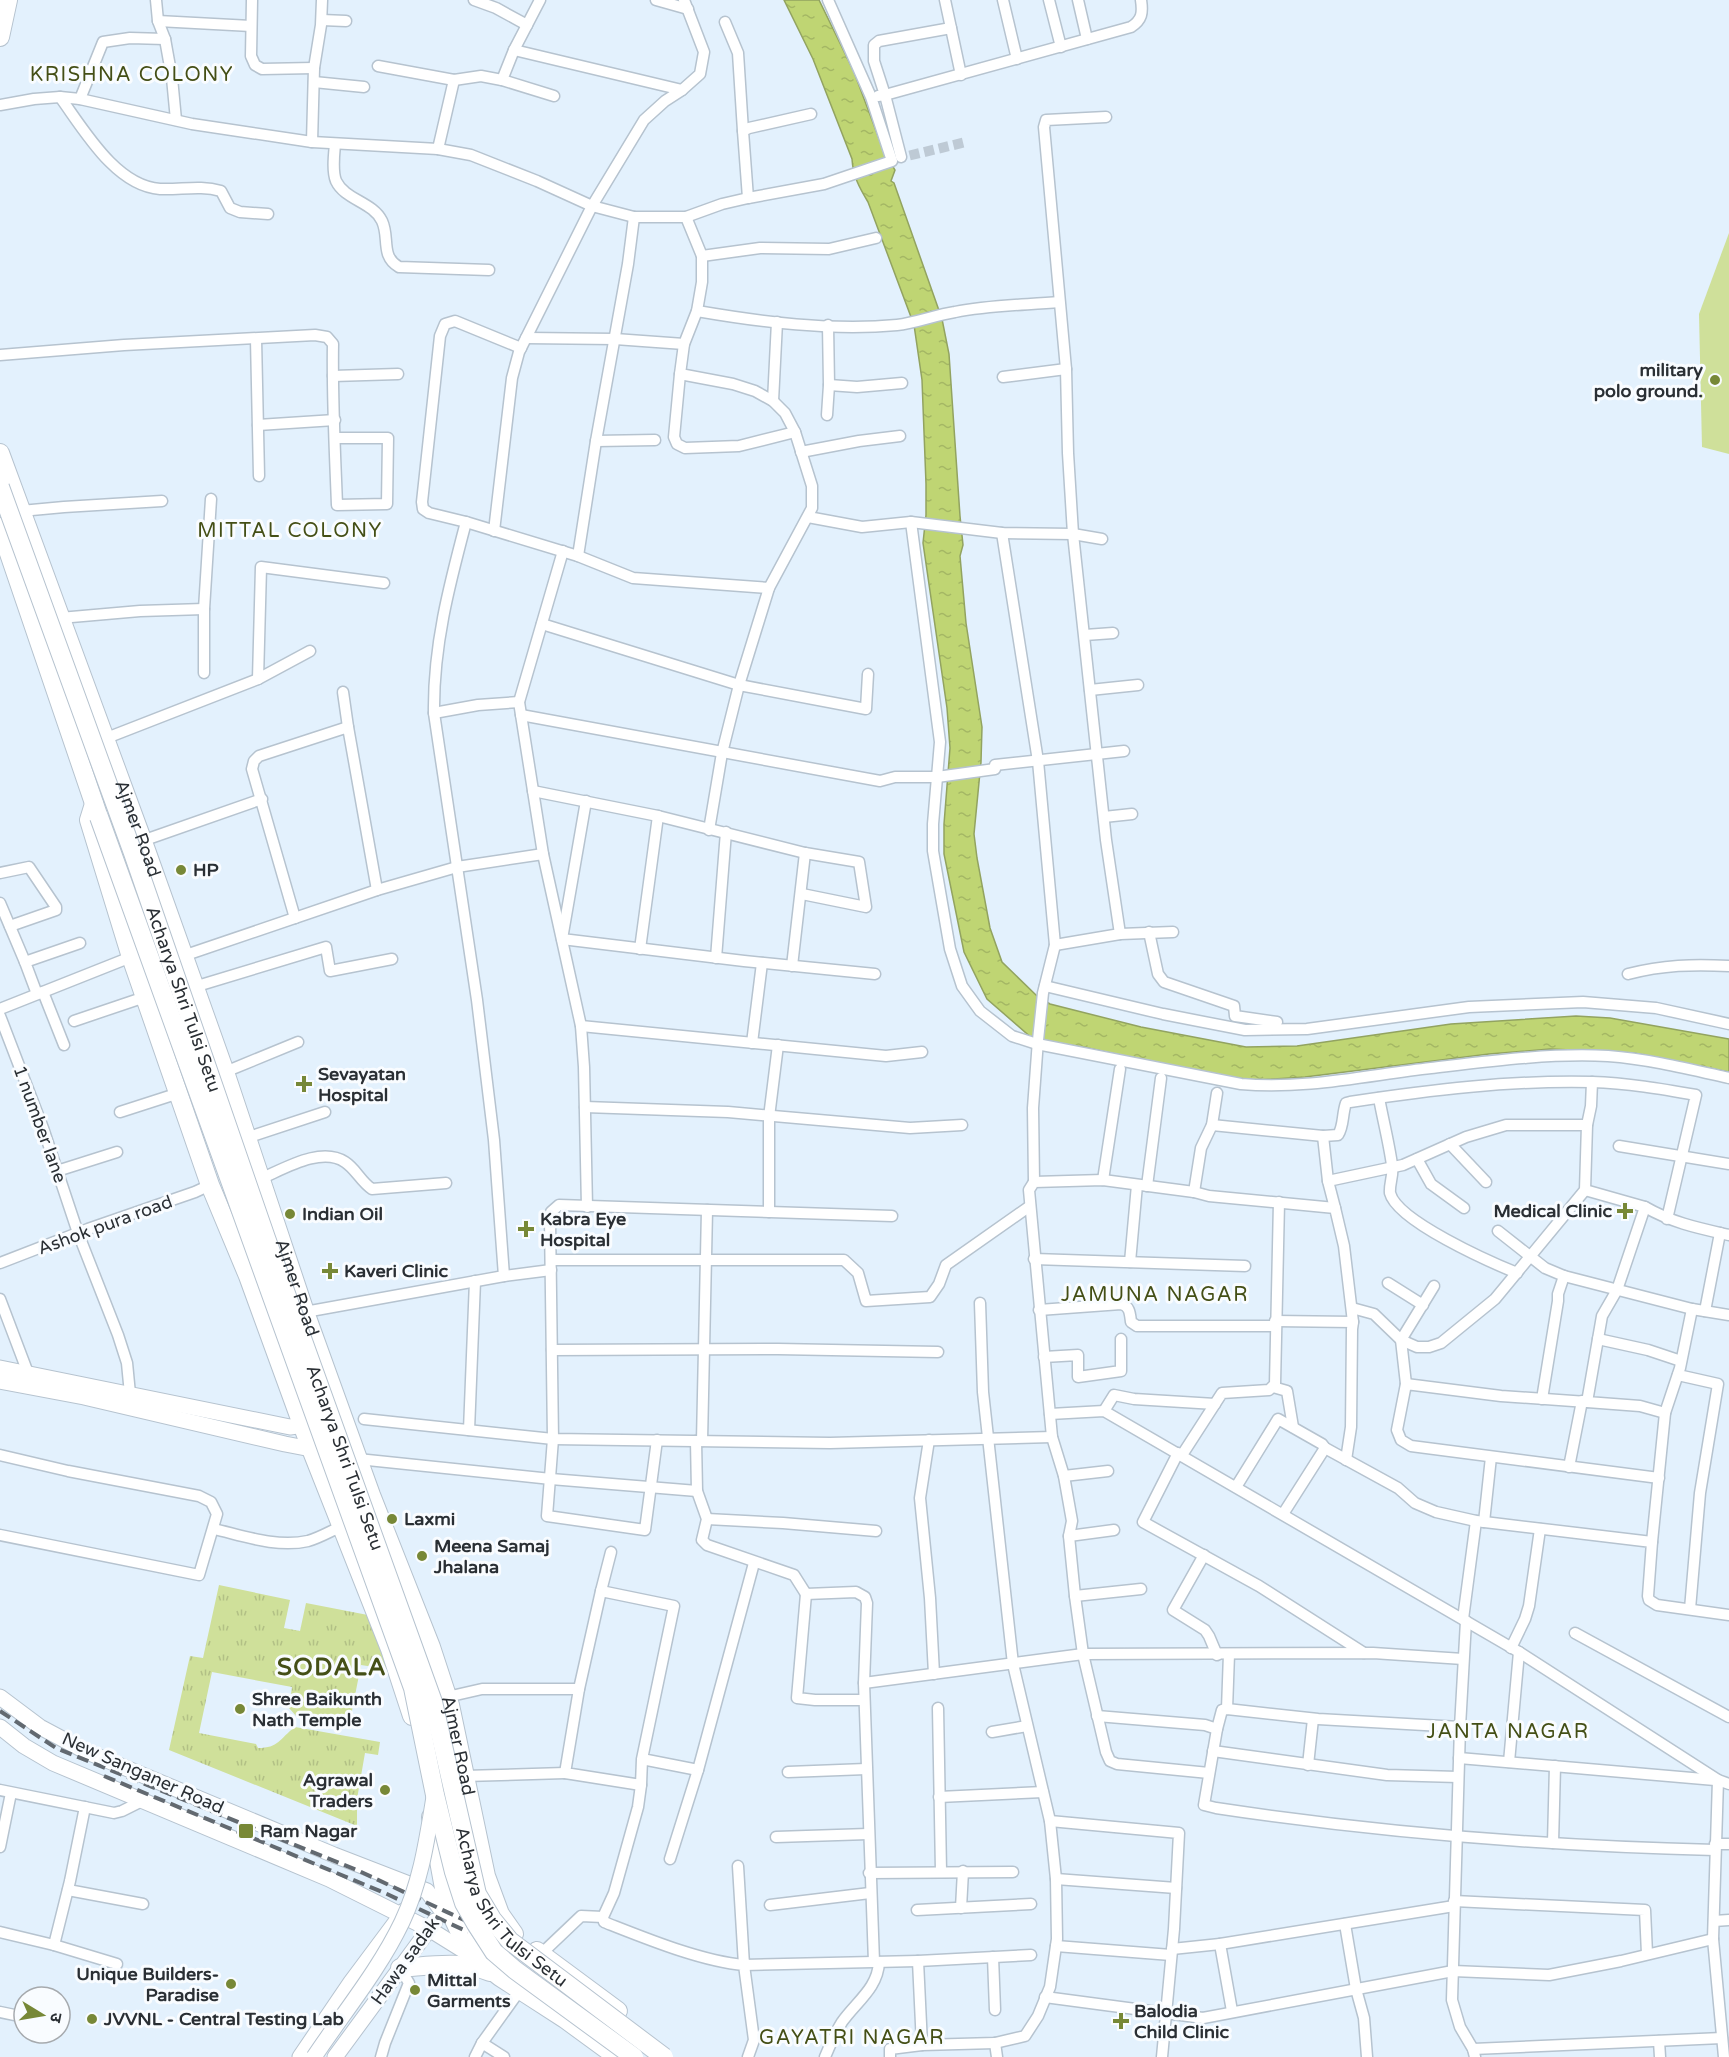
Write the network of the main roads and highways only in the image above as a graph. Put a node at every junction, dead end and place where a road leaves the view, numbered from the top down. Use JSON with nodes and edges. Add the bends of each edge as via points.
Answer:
{"nodes":[{"id":1,"x":8,"y":0,"type":"edge"},
{"id":2,"x":0,"y":37,"type":"edge"},
{"id":3,"x":0,"y":453,"type":"edge"},
{"id":4,"x":0,"y":487,"type":"edge"},
{"id":5,"x":0,"y":527,"type":"edge"},
{"id":6,"x":96,"y":811,"type":"junction"},
{"id":7,"x":0,"y":1368,"type":"edge"},
{"id":8,"x":0,"y":1381,"type":"edge"},
{"id":9,"x":343,"y":1416,"type":"junction"},
{"id":10,"x":303,"y":1426,"type":"junction"},
{"id":11,"x":311,"y":1449,"type":"junction"},
{"id":12,"x":355,"y":1450,"type":"junction"},
{"id":13,"x":0,"y":1697,"type":"edge"},
{"id":14,"x":0,"y":1727,"type":"edge"},
{"id":15,"x":435,"y":1795,"type":"junction"},
{"id":16,"x":482,"y":1856,"type":"junction"},
{"id":17,"x":486,"y":1876,"type":"junction"},
{"id":18,"x":434,"y":1886,"type":"junction"},
{"id":19,"x":444,"y":1908,"type":"junction"},
{"id":20,"x":400,"y":1915,"type":"junction"},
{"id":21,"x":429,"y":1929,"type":"junction"},
{"id":22,"x":477,"y":1959,"type":"junction"},
{"id":23,"x":400,"y":1968,"type":"junction"},
{"id":24,"x":500,"y":1977,"type":"junction"},
{"id":25,"x":300,"y":2057,"type":"edge"},
{"id":26,"x":314,"y":2057,"type":"edge"},
{"id":27,"x":335,"y":2057,"type":"edge"},
{"id":28,"x":617,"y":2057,"type":"edge"},
{"id":29,"x":634,"y":2057,"type":"edge"},
{"id":30,"x":664,"y":2057,"type":"edge"},
{"id":31,"x":676,"y":2057,"type":"edge"}],
"edges":[{"from":1,"to":2,"type":"highway"},
{"from":3,"to":9,"type":"highway","name":"Ajmer Road","via":[[225,1072]]},
{"from":4,"to":30,"type":"highway","name":"Acharya Shri Tulsi Setu","bridge":true,"via":[[433,1702],[477,1894],[510,1941]]},
{"from":5,"to":6,"type":"highway","name":"Ajmer Road"},
{"from":6,"to":10,"type":"highway","name":"Ajmer Road","via":[[89,820],[131,957],[210,1185]]},
{"from":6,"to":15,"type":"highway","name":"Acharya Shri Tulsi Setu","bridge":true,"via":[[413,1688]]},
{"from":7,"to":10,"type":"main road","via":[[290,1427]]},
{"from":8,"to":11,"type":"main road"},
{"from":9,"to":10,"type":"main road"},
{"from":9,"to":12,"type":"highway","name":"Ajmer Road"},
{"from":10,"to":11,"type":"highway","name":"Ajmer Road"},
{"from":11,"to":12,"type":"main road"},
{"from":11,"to":18,"type":"highway","name":"Ajmer Road","via":[[412,1714]]},
{"from":12,"to":16,"type":"highway","name":"Ajmer Road","via":[[447,1697]]},
{"from":13,"to":18,"type":"main road","name":"New Sanganer Road","via":[[40,1726],[85,1751],[334,1855]]},
{"from":14,"to":20,"type":"main road","name":"New Sanganer Road","via":[[53,1763],[329,1879]]},
{"from":15,"to":26,"type":"main road","bridge":true,"via":[[419,1877],[403,1921],[368,1980]]},
{"from":15,"to":29,"type":"highway","name":"Acharya Shri Tulsi Setu","bridge":true,"via":[[464,1903],[494,1952]]},
{"from":16,"to":17,"type":"highway","name":"Ajmer Road"},
{"from":16,"to":18,"type":"main road"},
{"from":17,"to":19,"type":"main road","name":"Hawa sadak"},
{"from":17,"to":31,"type":"highway","name":"Ajmer Road","via":[[500,1914],[516,1937]]},
{"from":18,"to":19,"type":"highway","name":"Ajmer Road"},
{"from":18,"to":20,"type":"main road"},
{"from":19,"to":21,"type":"main road","name":"Hawa sadak"},
{"from":19,"to":22,"type":"highway","name":"Ajmer Road"},
{"from":20,"to":21,"type":"main road","name":"New Sanganer Road"},
{"from":20,"to":25,"type":"main road","name":"Hawa sadak"},
{"from":21,"to":22,"type":"main road","name":"New Sanganer Road"},
{"from":21,"to":23,"type":"main road","name":"Hawa sadak"},
{"from":22,"to":24,"type":"highway","name":"Ajmer Road"},
{"from":23,"to":24,"type":"highway","via":[[450,1964],[479,1968]]},
{"from":23,"to":27,"type":"main road","name":"Hawa sadak"},
{"from":24,"to":28,"type":"highway","name":"Ajmer Road"}]}
